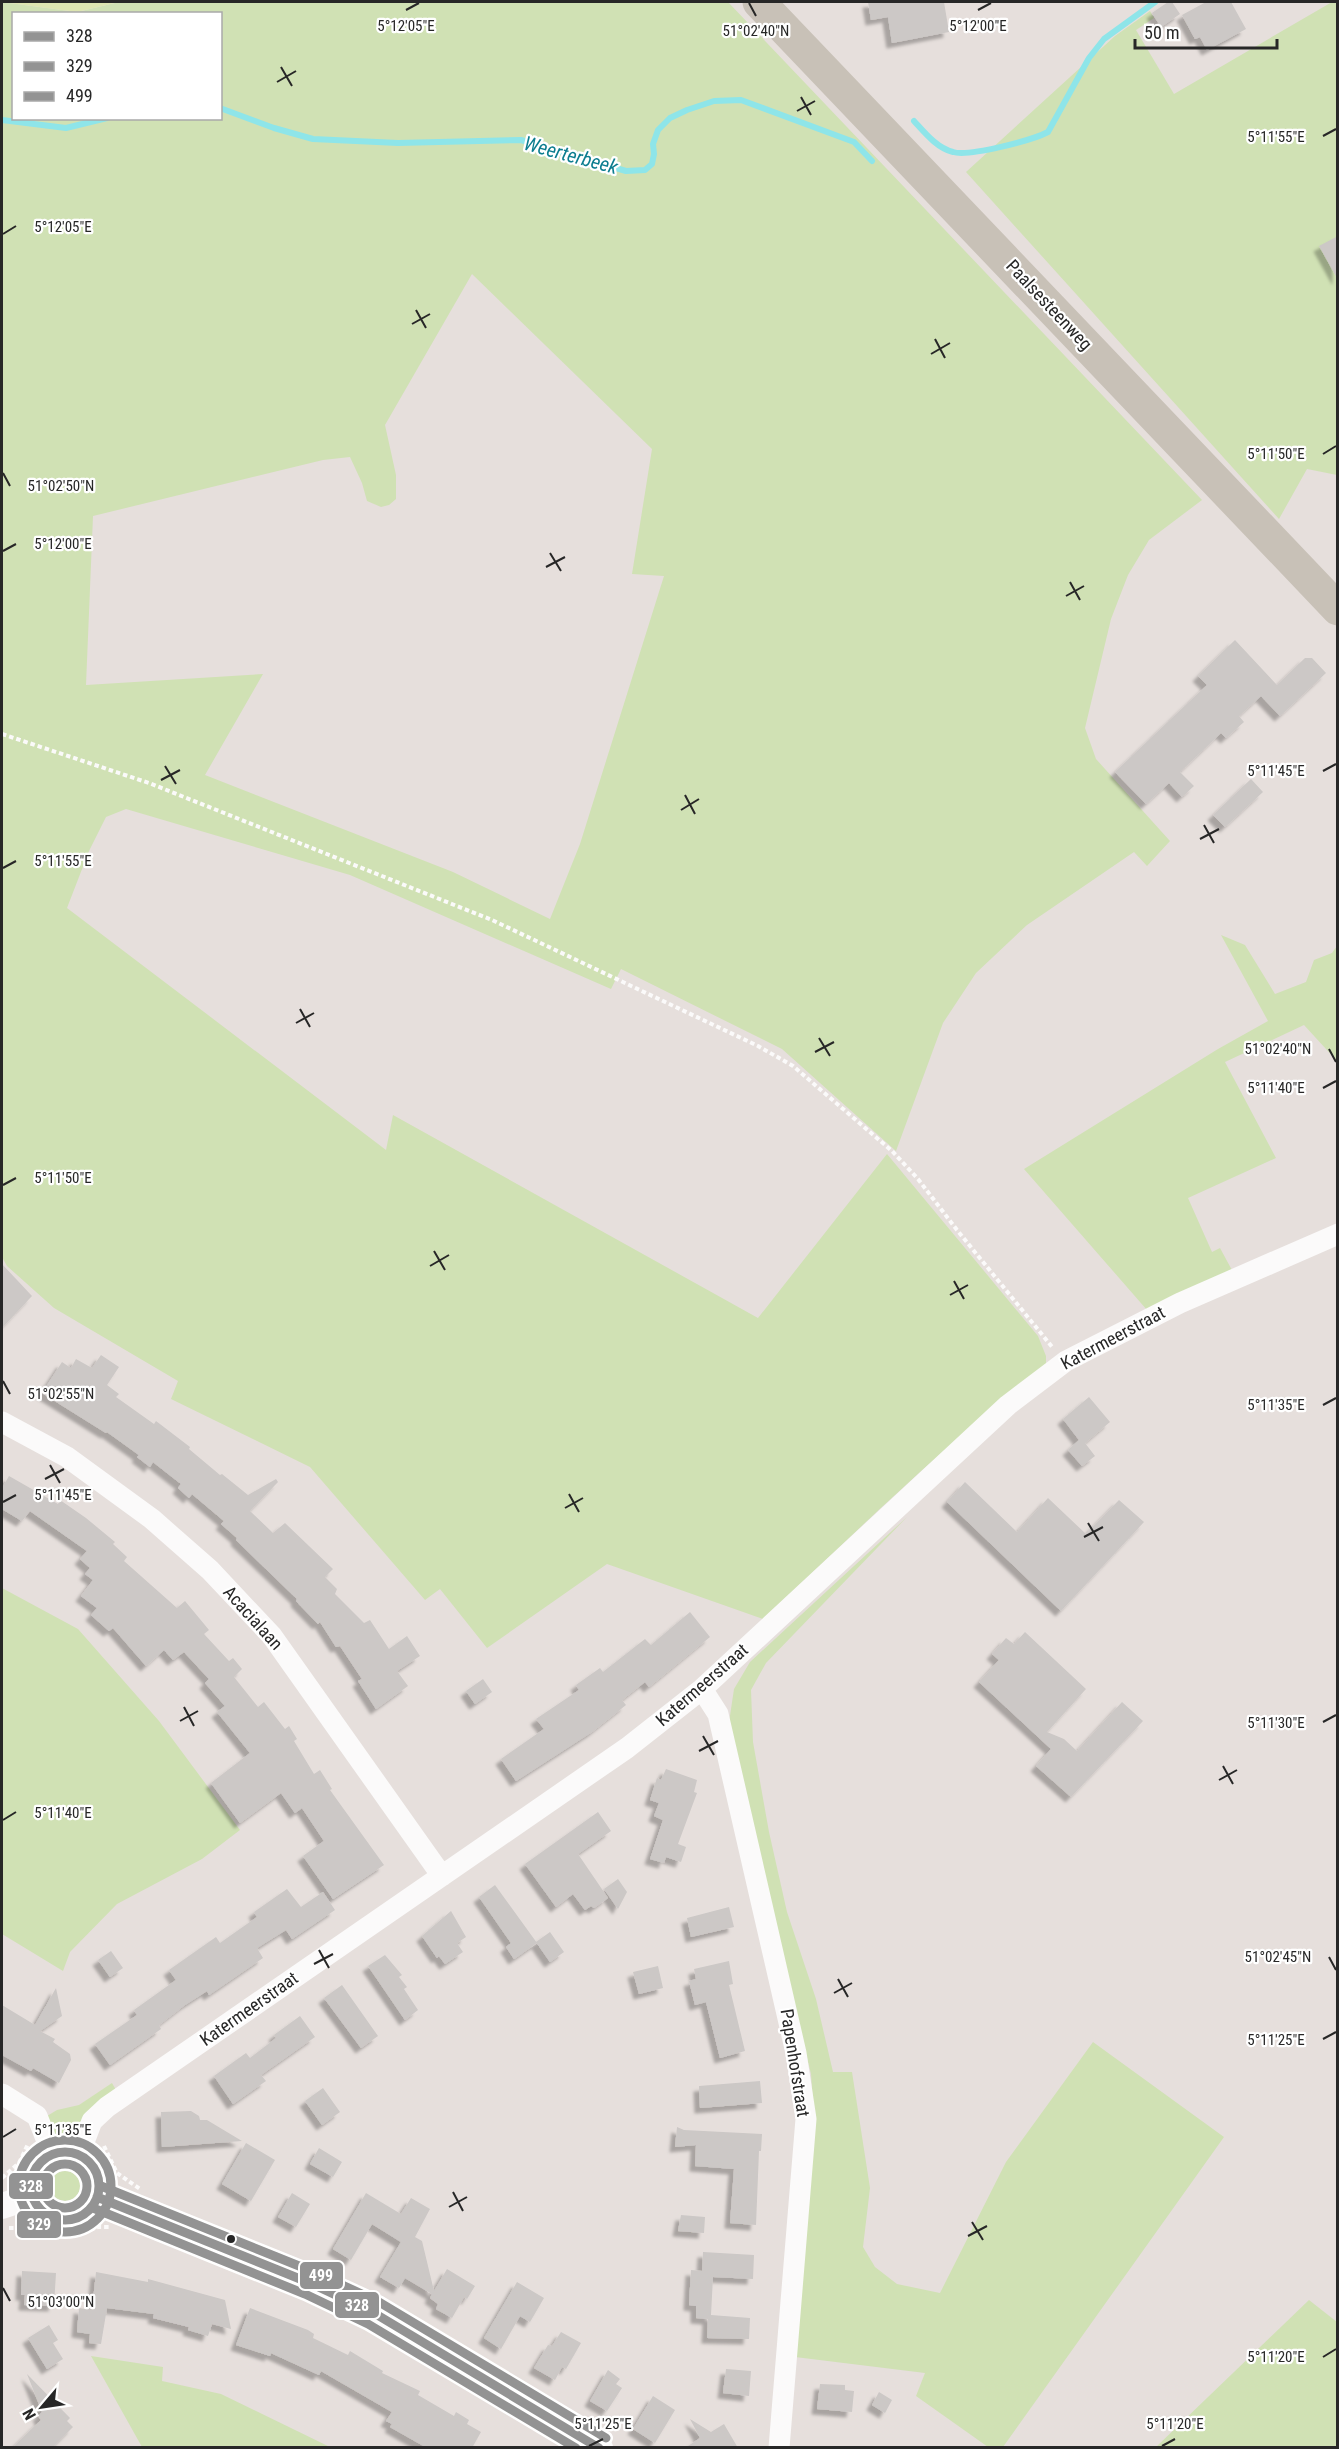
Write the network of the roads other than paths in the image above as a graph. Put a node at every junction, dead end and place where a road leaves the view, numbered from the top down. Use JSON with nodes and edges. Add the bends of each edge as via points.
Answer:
{"nodes":[{"id":1,"x":759,"y":2,"type":"edge"},
{"id":2,"x":1338,"y":609,"type":"edge"},
{"id":3,"x":1338,"y":1234,"type":"edge"},
{"id":4,"x":2,"y":1422,"type":"edge"},
{"id":5,"x":702,"y":1689,"type":"junction"},
{"id":6,"x":442,"y":1876,"type":"junction"},
{"id":7,"x":2,"y":2094,"type":"edge"},
{"id":8,"x":52,"y":2154,"type":"junction"},
{"id":9,"x":79,"y":2155,"type":"junction"},
{"id":10,"x":32,"y":2196,"type":"junction"},
{"id":11,"x":97,"y":2198,"type":"junction"},
{"id":12,"x":2,"y":2206,"type":"edge"},
{"id":13,"x":600,"y":2448,"type":"edge"},
{"id":14,"x":779,"y":2448,"type":"edge"}],
"edges":[{"from":1,"to":2,"type":"main road","name":"Paalsesteenweg"},
{"from":3,"to":5,"type":"street","name":"Katermeerstraat","via":[[1180,1303],[1066,1361],[1008,1405]]},
{"from":4,"to":6,"type":"street","name":"Acacialaan","via":[[67,1457],[152,1519],[210,1570],[272,1636]]},
{"from":5,"to":6,"type":"street","name":"Katermeerstraat","via":[[627,1748]]},
{"from":5,"to":14,"type":"street","name":"Papenhofstraat","via":[[718,1714],[794,2042],[806,2120]]},
{"from":6,"to":9,"type":"street","name":"Katermeerstraat","via":[[107,2107],[92,2121]]},
{"from":7,"to":8,"type":"street","via":[[37,2116]]},
{"from":8,"to":9,"type":"street"},
{"from":8,"to":10,"type":"street","via":[[31,2178]]},
{"from":9,"to":11,"type":"street","via":[[98,2177]]},
{"from":10,"to":11,"type":"street","via":[[44,2214],[59,2221],[78,2218]]},
{"from":10,"to":12,"type":"street"},
{"from":11,"to":13,"type":"street","via":[[310,2283],[374,2313]]}]}
